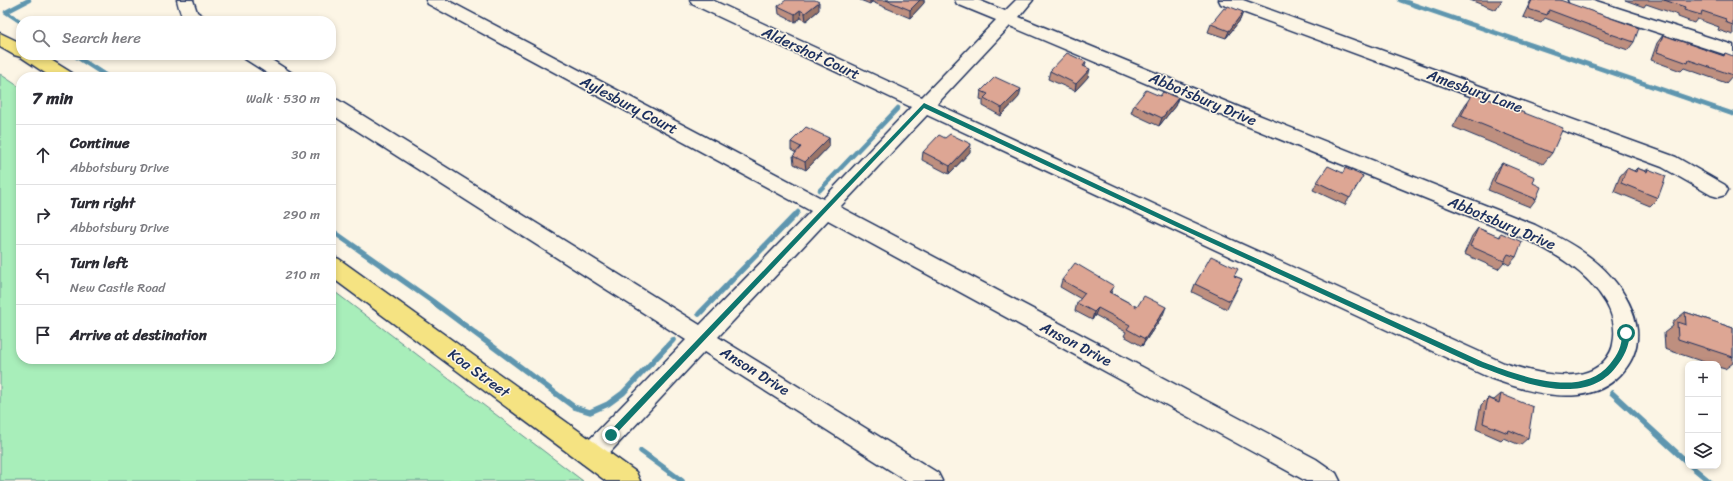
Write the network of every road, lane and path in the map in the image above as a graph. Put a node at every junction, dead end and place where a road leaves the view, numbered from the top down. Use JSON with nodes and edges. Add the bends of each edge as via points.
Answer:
{"nodes":[{"id":1,"x":186,"y":0,"type":"edge"},
{"id":2,"x":434,"y":0,"type":"edge"},
{"id":3,"x":698,"y":0,"type":"edge"},
{"id":4,"x":963,"y":0,"type":"edge"},
{"id":5,"x":1025,"y":0,"type":"edge"},
{"id":6,"x":1227,"y":0,"type":"edge"},
{"id":7,"x":1576,"y":0,"type":"edge"},
{"id":8,"x":190,"y":16,"type":"edge"},
{"id":9,"x":1008,"y":18,"type":"junction"},
{"id":10,"x":0,"y":39,"type":"edge"},
{"id":11,"x":16,"y":48,"type":"edge"},
{"id":12,"x":1733,"y":51,"type":"edge"},
{"id":13,"x":37,"y":60,"type":"edge"},
{"id":14,"x":259,"y":60,"type":"edge"},
{"id":15,"x":57,"y":72,"type":"edge"},
{"id":16,"x":278,"y":72,"type":"edge"},
{"id":17,"x":924,"y":105,"type":"junction"},
{"id":18,"x":336,"y":108,"type":"edge"},
{"id":19,"x":1718,"y":190,"type":"dead end"},
{"id":20,"x":824,"y":209,"type":"junction"},
{"id":21,"x":336,"y":269,"type":"edge"},
{"id":22,"x":703,"y":338,"type":"junction"},
{"id":23,"x":591,"y":455,"type":"junction"},
{"id":24,"x":627,"y":481,"type":"edge"},
{"id":25,"x":929,"y":481,"type":"edge"},
{"id":26,"x":1327,"y":481,"type":"edge"}],
"edges":[{"from":1,"to":8,"type":"street"},
{"from":2,"to":20,"type":"street","name":"Aylesbury Court"},
{"from":3,"to":17,"type":"street","name":"Aldershot Court"},
{"from":4,"to":9,"type":"street","name":"Abbotsbury Drive"},
{"from":5,"to":9,"type":"street"},
{"from":6,"to":19,"type":"street","name":"Amesbury Lane","via":[[1669,162]]},
{"from":7,"to":12,"type":"street"},
{"from":9,"to":17,"type":"street"},
{"from":9,"to":17,"type":"street","name":"Abbotsbury Drive","via":[[1256,122],[1528,231],[1557,246],[1592,272],[1616,303],[1626,333],[1626,342],[1620,356],[1606,374],[1589,382],[1564,386],[1550,385],[1510,375],[1193,232]]},
{"from":10,"to":11,"type":"main road"},
{"from":13,"to":15,"type":"main road"},
{"from":14,"to":16,"type":"street"},
{"from":17,"to":20,"type":"street"},
{"from":18,"to":22,"type":"street"},
{"from":20,"to":22,"type":"street"},
{"from":20,"to":26,"type":"street","name":"Anson Drive","via":[[1307,467]]},
{"from":21,"to":23,"type":"main road","name":"Koa Street"},
{"from":22,"to":23,"type":"street"},
{"from":22,"to":25,"type":"street","name":"Anson Drive"},
{"from":23,"to":24,"type":"main road","name":"Koa Street"}]}
